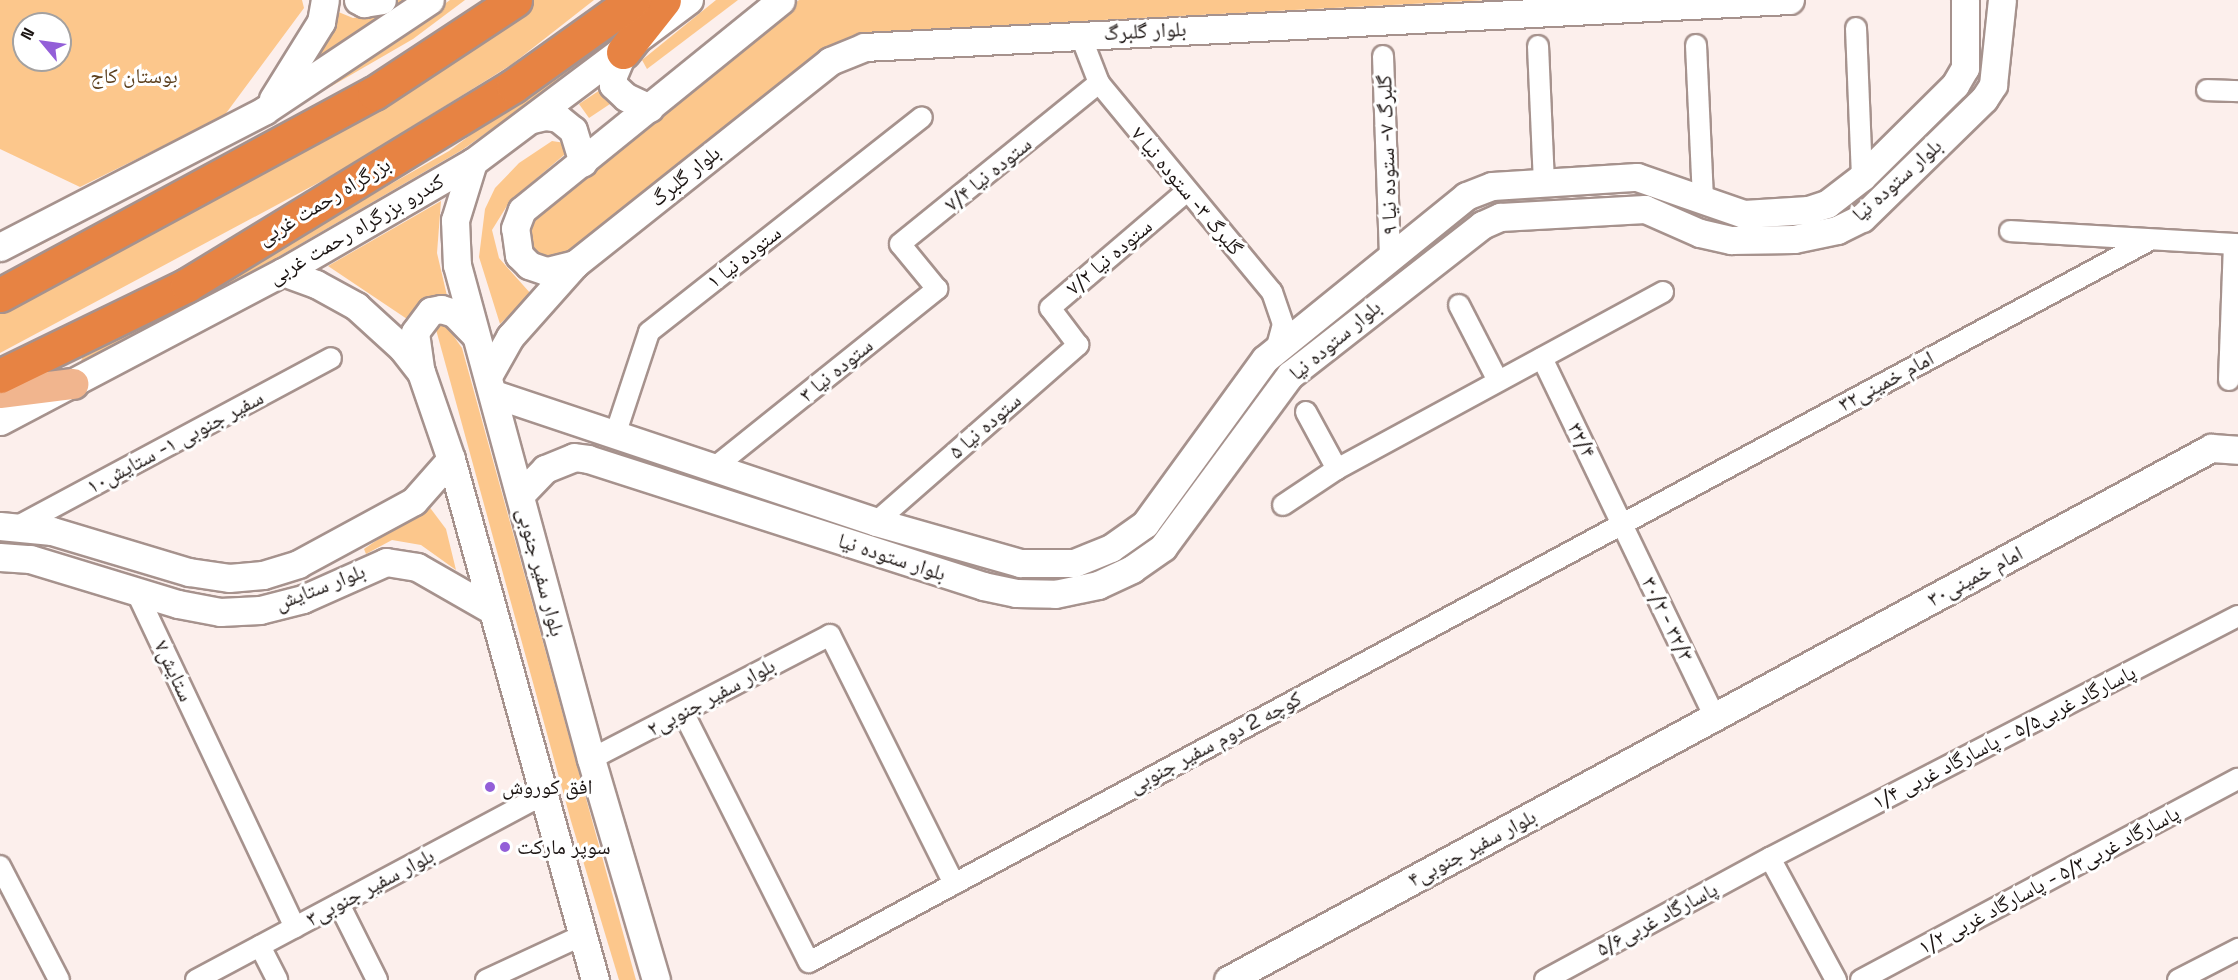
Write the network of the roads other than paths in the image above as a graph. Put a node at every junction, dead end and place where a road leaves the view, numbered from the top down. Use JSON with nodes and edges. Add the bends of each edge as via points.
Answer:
{"nodes":[{"id":1,"x":325,"y":0,"type":"edge"},
{"id":2,"x":358,"y":0,"type":"edge"},
{"id":3,"x":382,"y":0,"type":"edge"},
{"id":4,"x":430,"y":0,"type":"edge"},
{"id":5,"x":515,"y":0,"type":"edge"},
{"id":6,"x":633,"y":0,"type":"edge"},
{"id":7,"x":664,"y":0,"type":"edge"},
{"id":8,"x":689,"y":0,"type":"edge"},
{"id":9,"x":781,"y":0,"type":"edge"},
{"id":10,"x":1790,"y":0,"type":"edge"},
{"id":11,"x":1965,"y":0,"type":"edge"},
{"id":12,"x":2002,"y":0,"type":"edge"},
{"id":13,"x":1856,"y":28,"type":"dead end"},
{"id":14,"x":1080,"y":34,"type":"junction"},
{"id":15,"x":1696,"y":45,"type":"dead end"},
{"id":16,"x":1538,"y":46,"type":"dead end"},
{"id":17,"x":623,"y":52,"type":"junction"},
{"id":18,"x":1965,"y":52,"type":"junction"},
{"id":19,"x":1996,"y":54,"type":"junction"},
{"id":20,"x":1383,"y":56,"type":"dead end"},
{"id":21,"x":1099,"y":83,"type":"junction"},
{"id":22,"x":2207,"y":90,"type":"dead end"},
{"id":23,"x":2238,"y":91,"type":"edge"},
{"id":24,"x":650,"y":108,"type":"junction"},
{"id":25,"x":265,"y":110,"type":"junction"},
{"id":26,"x":922,"y":117,"type":"dead end"},
{"id":27,"x":532,"y":119,"type":"junction"},
{"id":28,"x":473,"y":162,"type":"junction"},
{"id":29,"x":583,"y":162,"type":"junction"},
{"id":30,"x":1862,"y":177,"type":"junction"},
{"id":31,"x":1544,"y":183,"type":"junction"},
{"id":32,"x":1187,"y":191,"type":"junction"},
{"id":33,"x":1703,"y":200,"type":"junction"},
{"id":34,"x":2010,"y":231,"type":"dead end"},
{"id":35,"x":2150,"y":240,"type":"junction"},
{"id":36,"x":2236,"y":244,"type":"edge"},
{"id":37,"x":0,"y":247,"type":"edge"},
{"id":38,"x":1390,"y":255,"type":"junction"},
{"id":39,"x":575,"y":264,"type":"junction"},
{"id":40,"x":920,"y":268,"type":"joint"},
{"id":41,"x":282,"y":272,"type":"junction"},
{"id":42,"x":1663,"y":292,"type":"dead end"},
{"id":43,"x":0,"y":294,"type":"edge"},
{"id":44,"x":1459,"y":305,"type":"dead end"},
{"id":45,"x":1065,"y":327,"type":"joint"},
{"id":46,"x":477,"y":338,"type":"junction"},
{"id":47,"x":1276,"y":350,"type":"junction"},
{"id":48,"x":1542,"y":357,"type":"junction"},
{"id":49,"x":331,"y":358,"type":"dead end"},
{"id":50,"x":421,"y":372,"type":"junction"},
{"id":51,"x":0,"y":376,"type":"edge"},
{"id":52,"x":2229,"y":380,"type":"dead end"},
{"id":53,"x":1498,"y":381,"type":"junction"},
{"id":54,"x":73,"y":384,"type":"junction"},
{"id":55,"x":491,"y":385,"type":"junction"},
{"id":56,"x":0,"y":393,"type":"edge"},
{"id":57,"x":1306,"y":412,"type":"dead end"},
{"id":58,"x":0,"y":421,"type":"edge"},
{"id":59,"x":604,"y":428,"type":"junction"},
{"id":60,"x":2238,"y":450,"type":"edge"},
{"id":61,"x":451,"y":459,"type":"junction"},
{"id":62,"x":588,"y":459,"type":"junction"},
{"id":63,"x":715,"y":467,"type":"junction"},
{"id":64,"x":1337,"y":469,"type":"junction"},
{"id":65,"x":520,"y":495,"type":"junction"},
{"id":66,"x":1283,"y":505,"type":"dead end"},
{"id":67,"x":876,"y":522,"type":"junction"},
{"id":68,"x":1621,"y":522,"type":"junction"},
{"id":69,"x":9,"y":526,"type":"edge"},
{"id":70,"x":344,"y":540,"type":"junction"},
{"id":71,"x":0,"y":556,"type":"edge"},
{"id":72,"x":358,"y":573,"type":"junction"},
{"id":73,"x":136,"y":591,"type":"junction"},
{"id":74,"x":492,"y":610,"type":"junction"},
{"id":75,"x":2238,"y":616,"type":"edge"},
{"id":76,"x":682,"y":712,"type":"junction"},
{"id":77,"x":1715,"y":717,"type":"junction"},
{"id":78,"x":591,"y":759,"type":"junction"},
{"id":79,"x":2238,"y":779,"type":"edge"},
{"id":80,"x":544,"y":794,"type":"junction"},
{"id":81,"x":1770,"y":858,"type":"junction"},
{"id":82,"x":0,"y":866,"type":"edge"},
{"id":83,"x":954,"y":884,"type":"junction"},
{"id":84,"x":339,"y":904,"type":"junction"},
{"id":85,"x":295,"y":927,"type":"junction"},
{"id":86,"x":583,"y":935,"type":"junction"},
{"id":87,"x":260,"y":946,"type":"junction"},
{"id":88,"x":2238,"y":949,"type":"edge"},
{"id":89,"x":58,"y":980,"type":"edge"},
{"id":90,"x":196,"y":980,"type":"edge"},
{"id":91,"x":277,"y":980,"type":"edge"},
{"id":92,"x":377,"y":980,"type":"edge"},
{"id":93,"x":486,"y":980,"type":"edge"},
{"id":94,"x":595,"y":980,"type":"edge"},
{"id":95,"x":656,"y":980,"type":"edge"},
{"id":96,"x":1228,"y":980,"type":"edge"},
{"id":97,"x":1545,"y":980,"type":"edge"},
{"id":98,"x":1836,"y":980,"type":"edge"},
{"id":99,"x":1861,"y":980,"type":"edge"},
{"id":100,"x":2178,"y":980,"type":"edge"}],
"edges":[{"from":1,"to":25,"type":"street","via":[[321,22]]},
{"from":2,"to":3,"type":"street"},
{"from":4,"to":25,"type":"street"},
{"from":5,"to":43,"type":"highway","via":[[374,93]]},
{"from":6,"to":51,"type":"highway","name":"بزرگراه رحمت غربی","via":[[513,86],[187,285]]},
{"from":7,"to":17,"type":"highway"},
{"from":8,"to":17,"type":"street","name":"کندرو بزرگراه رحمت غربی"},
{"from":9,"to":24,"type":"street","name":"بلوار گلبرگ"},
{"from":10,"to":14,"type":"street","name":"بلوار گلبرگ"},
{"from":11,"to":18,"type":"street","name":"بلوار ستوده نیا"},
{"from":12,"to":19,"type":"street","name":"بلوار ستوده نیا"},
{"from":13,"to":30,"type":"street"},
{"from":14,"to":21,"type":"street","name":"گلبرگ ۳- ستوده نیا ۷"},
{"from":14,"to":39,"type":"street","name":"بلوار گلبرگ","via":[[864,46],[846,52]]},
{"from":15,"to":33,"type":"street"},
{"from":16,"to":31,"type":"street"},
{"from":17,"to":24,"type":"street","via":[[613,75],[614,85],[626,97]]},
{"from":17,"to":27,"type":"street","name":"کندرو بزرگراه رحمت غربی"},
{"from":18,"to":19,"type":"street","via":[[1970,40],[1982,36],[1994,45]]},
{"from":18,"to":30,"type":"street","name":"بلوار ستوده نیا","via":[[1965,68],[1955,85]]},
{"from":19,"to":62,"type":"street","name":"بلوار ستوده نیا","via":[[1993,86],[1984,99],[1862,218],[1837,230],[1794,239],[1731,240],[1700,233],[1645,208],[1500,217],[1482,225],[1290,375],[1163,547],[1132,569],[1098,585],[1055,594],[1016,593],[983,586]]},
{"from":20,"to":38,"type":"street","name":"گلبرگ ۷- ستوده نیا ۹"},
{"from":21,"to":32,"type":"street","name":"گلبرگ ۳- ستوده نیا ۷"},
{"from":21,"to":40,"type":"street","name":"ستوده نیا ۷/۴","via":[[900,244]]},
{"from":22,"to":23,"type":"street"},
{"from":24,"to":29,"type":"street","name":"بلوار گلبرگ"},
{"from":25,"to":37,"type":"street"},
{"from":26,"to":59,"type":"street","name":"ستوده نیا ۱","via":[[649,332]]},
{"from":27,"to":28,"type":"street","name":"کندرو بزرگراه رحمت غربی"},
{"from":27,"to":29,"type":"street","via":[[558,118],[573,130]]},
{"from":28,"to":41,"type":"street","name":"کندرو بزرگراه رحمت غربی"},
{"from":28,"to":46,"type":"street","name":"بلوار سفیر جنوبی","via":[[460,194],[455,247]]},
{"from":29,"to":39,"type":"street","name":"بلوار گلبرگ","via":[[522,210],[515,228],[519,255],[530,265],[546,271]]},
{"from":30,"to":33,"type":"street","name":"بلوار ستوده نیا","via":[[1841,196],[1808,210],[1744,214]]},
{"from":31,"to":33,"type":"street","name":"بلوار ستوده نیا","via":[[1637,177]]},
{"from":31,"to":38,"type":"street","name":"بلوار ستوده نیا","via":[[1492,186],[1466,196]]},
{"from":32,"to":45,"type":"street","name":"ستوده نیا ۷/۲","via":[[1050,308]]},
{"from":32,"to":47,"type":"street","name":"گلبرگ ۳- ستوده نیا ۷","via":[[1272,292],[1282,324]]},
{"from":34,"to":35,"type":"street"},
{"from":35,"to":36,"type":"street"},
{"from":35,"to":68,"type":"street","name":"امام خمینی۳۲"},
{"from":36,"to":52,"type":"street"},
{"from":38,"to":47,"type":"street","name":"بلوار ستوده نیا"},
{"from":39,"to":55,"type":"street","name":"بلوار گلبرگ","via":[[510,337]]},
{"from":40,"to":63,"type":"street","name":"ستوده نیا ۳","via":[[937,289]]},
{"from":41,"to":50,"type":"street","via":[[316,284],[356,306],[402,348]]},
{"from":41,"to":54,"type":"street","name":"کندرو بزرگراه رحمت غربی"},
{"from":42,"to":48,"type":"street"},
{"from":44,"to":53,"type":"street"},
{"from":45,"to":67,"type":"street","name":"ستوده نیا ۵","via":[[1078,345]]},
{"from":46,"to":50,"type":"street","via":[[453,313],[430,310],[415,332]]},
{"from":46,"to":55,"type":"street","name":"بلوار سفیر جنوبی"},
{"from":47,"to":67,"type":"street","name":"بلوار ستوده نیا","via":[[1264,359],[1145,524],[1111,548],[1074,563],[1020,563]]},
{"from":48,"to":53,"type":"street"},
{"from":48,"to":68,"type":"street","name":"۳۲/۴"},
{"from":49,"to":69,"type":"street","name":"سفیر جنوبی ۱- ستایش۱۰"},
{"from":50,"to":61,"type":"street"},
{"from":53,"to":64,"type":"street"},
{"from":54,"to":56,"type":"main road"},
{"from":54,"to":58,"type":"street","name":"کندرو بزرگراه رحمت غربی"},
{"from":55,"to":59,"type":"street","name":"بلوار ستوده نیا"},
{"from":55,"to":65,"type":"street","name":"بلوار سفیر جنوبی"},
{"from":57,"to":64,"type":"street"},
{"from":59,"to":62,"type":"street","via":[[577,436]]},
{"from":59,"to":63,"type":"street","name":"بلوار ستوده نیا"},
{"from":60,"to":77,"type":"street","name":"امام خمینی۳۰","via":[[2211,448]]},
{"from":61,"to":70,"type":"street","name":"بلوار ستایش","via":[[414,501]]},
{"from":61,"to":74,"type":"street"},
{"from":62,"to":65,"type":"street","name":"بلوار ستوده نیا","via":[[574,457],[545,469]]},
{"from":63,"to":67,"type":"street","name":"بلوار ستوده نیا"},
{"from":64,"to":66,"type":"street"},
{"from":65,"to":78,"type":"street","name":"بلوار سفیر جنوبی"},
{"from":68,"to":77,"type":"street","name":"۳۰/۲ - ۳۲/۳"},
{"from":68,"to":83,"type":"street","name":"کوچه 2 دوم سفیر جنوبی"},
{"from":69,"to":70,"type":"street","name":"بلوار ستایش","via":[[52,531],[189,572],[229,578],[263,575],[298,564]]},
{"from":70,"to":72,"type":"street","via":[[356,546],[360,558]]},
{"from":71,"to":73,"type":"street","name":"بلوار ستایش","via":[[30,559]]},
{"from":72,"to":73,"type":"street","name":"بلوار ستایش","via":[[303,599],[260,610],[220,612]]},
{"from":72,"to":74,"type":"street","name":"بلوار ستایش","via":[[386,562],[417,567]]},
{"from":73,"to":85,"type":"street","name":"ستایش۷"},
{"from":74,"to":80,"type":"street"},
{"from":75,"to":81,"type":"street","name":"پاسارگاد غربی۵/۵ - پاسارگاد غربی ۱/۴"},
{"from":76,"to":78,"type":"street","name":"بلوار سفیر جنوبی۲"},
{"from":76,"to":83,"type":"street","name":"بلوار سفیر جنوبی۲","via":[[830,635]]},
{"from":76,"to":83,"type":"street","name":"کوچه 2 دوم سفیر جنوبی","via":[[809,962]]},
{"from":77,"to":96,"type":"street","name":"بلوار سفیر جنوبی۴"},
{"from":78,"to":95,"type":"street","name":"بلوار سفیر جنوبی"},
{"from":79,"to":99,"type":"street","name":"پاسارگاد غربی۵/۳ - پاسارگاد غربی ۱/۲"},
{"from":80,"to":84,"type":"street","name":"بلوار سفیر جنوبی۳"},
{"from":80,"to":86,"type":"street"},
{"from":81,"to":97,"type":"street","name":"پاسارگاد غربی۵/۶"},
{"from":81,"to":98,"type":"street"},
{"from":82,"to":89,"type":"street"},
{"from":84,"to":85,"type":"street","name":"بلوار سفیر جنوبی۳"},
{"from":84,"to":92,"type":"street"},
{"from":85,"to":87,"type":"street","name":"بلوار سفیر جنوبی۳"},
{"from":86,"to":93,"type":"street"},
{"from":86,"to":94,"type":"street"},
{"from":87,"to":90,"type":"street","name":"بلوار سفیر جنوبی۳"},
{"from":87,"to":91,"type":"street"},
{"from":88,"to":100,"type":"street"}]}
